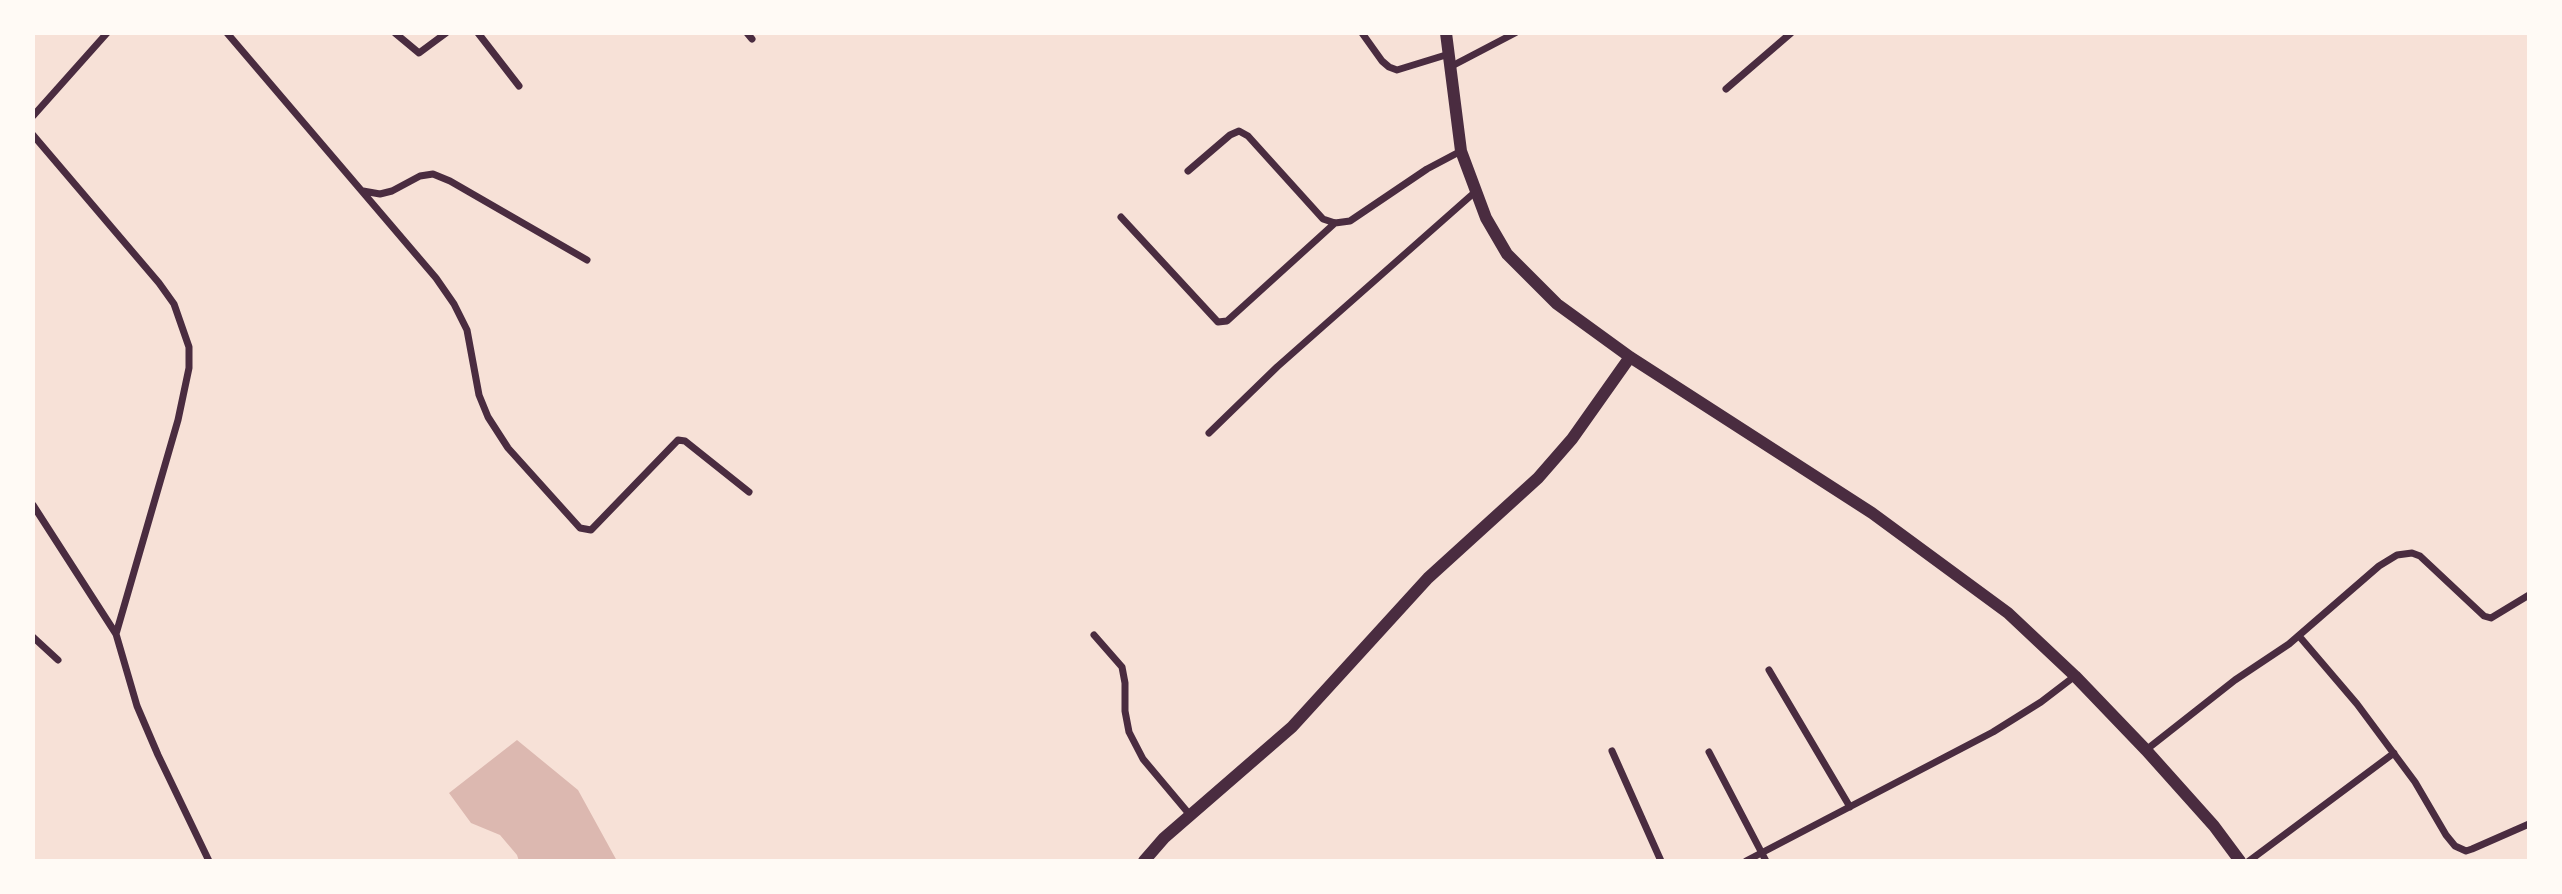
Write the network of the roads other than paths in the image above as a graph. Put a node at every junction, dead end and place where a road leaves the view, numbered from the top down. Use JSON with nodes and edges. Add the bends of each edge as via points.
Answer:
{"nodes":[{"id":1,"x":107,"y":33,"type":"edge"},
{"id":2,"x":227,"y":33,"type":"edge"},
{"id":3,"x":395,"y":33,"type":"edge"},
{"id":4,"x":446,"y":33,"type":"edge"},
{"id":5,"x":478,"y":33,"type":"edge"},
{"id":6,"x":1362,"y":33,"type":"edge"},
{"id":7,"x":1446,"y":33,"type":"edge"},
{"id":8,"x":1516,"y":33,"type":"edge"},
{"id":9,"x":1791,"y":33,"type":"edge"},
{"id":10,"x":1449,"y":54,"type":"junction"},
{"id":11,"x":1450,"y":67,"type":"junction"},
{"id":12,"x":519,"y":86,"type":"dead end"},
{"id":13,"x":1726,"y":89,"type":"dead end"},
{"id":14,"x":33,"y":116,"type":"edge"},
{"id":15,"x":33,"y":135,"type":"edge"},
{"id":16,"x":1461,"y":151,"type":"junction"},
{"id":17,"x":1188,"y":171,"type":"dead end"},
{"id":18,"x":362,"y":191,"type":"junction"},
{"id":19,"x":1475,"y":192,"type":"junction"},
{"id":20,"x":1121,"y":218,"type":"dead end"},
{"id":21,"x":1335,"y":223,"type":"junction"},
{"id":22,"x":587,"y":260,"type":"dead end"},
{"id":23,"x":1630,"y":356,"type":"junction"},
{"id":24,"x":1209,"y":433,"type":"dead end"},
{"id":25,"x":749,"y":492,"type":"dead end"},
{"id":26,"x":33,"y":505,"type":"edge"},
{"id":27,"x":2529,"y":595,"type":"edge"},
{"id":28,"x":116,"y":634,"type":"junction"},
{"id":29,"x":1094,"y":635,"type":"dead end"},
{"id":30,"x":2299,"y":636,"type":"junction"},
{"id":31,"x":33,"y":637,"type":"edge"},
{"id":32,"x":58,"y":660,"type":"dead end"},
{"id":33,"x":1769,"y":670,"type":"dead end"},
{"id":34,"x":2075,"y":676,"type":"junction"},
{"id":35,"x":2146,"y":750,"type":"junction"},
{"id":36,"x":1612,"y":751,"type":"dead end"},
{"id":37,"x":1709,"y":752,"type":"dead end"},
{"id":38,"x":2393,"y":753,"type":"junction"},
{"id":39,"x":1850,"y":807,"type":"junction"},
{"id":40,"x":1190,"y":815,"type":"junction"},
{"id":41,"x":2529,"y":824,"type":"edge"},
{"id":42,"x":1762,"y":853,"type":"junction"},
{"id":43,"x":209,"y":861,"type":"edge"},
{"id":44,"x":1144,"y":861,"type":"edge"},
{"id":45,"x":1661,"y":861,"type":"edge"},
{"id":46,"x":1746,"y":861,"type":"edge"},
{"id":47,"x":1766,"y":861,"type":"edge"},
{"id":48,"x":2240,"y":861,"type":"edge"},
{"id":49,"x":2249,"y":861,"type":"edge"}],
"edges":[{"from":1,"to":14,"type":"street"},
{"from":2,"to":18,"type":"street"},
{"from":3,"to":4,"type":"street","via":[[419,53]]},
{"from":5,"to":12,"type":"street"},
{"from":6,"to":10,"type":"street","via":[[1382,61],[1397,70]]},
{"from":7,"to":10,"type":"street"},
{"from":8,"to":11,"type":"street"},
{"from":9,"to":13,"type":"street"},
{"from":10,"to":11,"type":"street"},
{"from":11,"to":16,"type":"street"},
{"from":15,"to":28,"type":"street","via":[[159,283],[174,304],[189,348],[190,368],[178,420]]},
{"from":16,"to":19,"type":"street"},
{"from":16,"to":21,"type":"street","via":[[1350,222]]},
{"from":17,"to":21,"type":"street","via":[[1239,131],[1323,219]]},
{"from":18,"to":22,"type":"street","via":[[380,194],[433,174]]},
{"from":18,"to":25,"type":"street","via":[[454,304],[467,330],[480,395],[508,448],[580,528],[592,530],[677,440],[685,441]]},
{"from":19,"to":23,"type":"street","via":[[1507,254],[1557,303]]},
{"from":19,"to":24,"type":"street"},
{"from":20,"to":21,"type":"street","via":[[1218,322],[1227,321]]},
{"from":23,"to":34,"type":"street","via":[[1872,513],[2008,613]]},
{"from":23,"to":40,"type":"street","via":[[1572,439],[1538,478],[1428,578],[1292,727]]},
{"from":26,"to":28,"type":"street"},
{"from":27,"to":30,"type":"street","via":[[2491,618],[2484,616],[2420,556],[2397,555]]},
{"from":28,"to":43,"type":"street","via":[[137,706]]},
{"from":29,"to":40,"type":"street","via":[[1122,667],[1129,732],[1143,759]]},
{"from":30,"to":35,"type":"street"},
{"from":30,"to":38,"type":"street"},
{"from":31,"to":32,"type":"street"},
{"from":33,"to":39,"type":"street"},
{"from":34,"to":35,"type":"street"},
{"from":34,"to":39,"type":"street","via":[[1993,732]]},
{"from":35,"to":48,"type":"street"},
{"from":36,"to":45,"type":"street"},
{"from":37,"to":42,"type":"street"},
{"from":38,"to":41,"type":"street","via":[[2460,850]]},
{"from":38,"to":49,"type":"street"},
{"from":39,"to":42,"type":"street"},
{"from":40,"to":44,"type":"street"},
{"from":42,"to":46,"type":"street"},
{"from":42,"to":47,"type":"street"}]}
